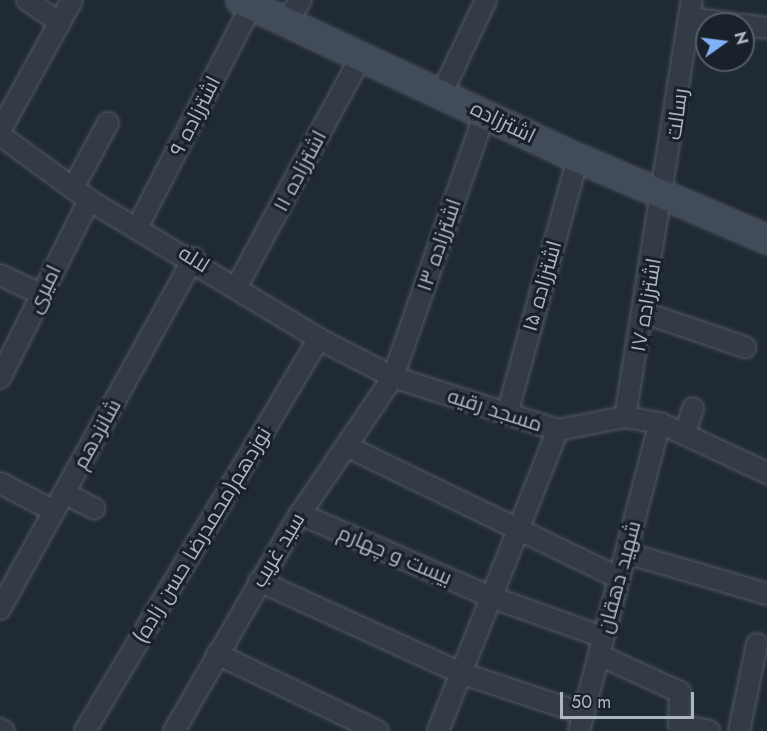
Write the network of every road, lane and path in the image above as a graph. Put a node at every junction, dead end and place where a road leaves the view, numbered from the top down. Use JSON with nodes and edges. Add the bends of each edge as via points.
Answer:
{"nodes":[{"id":1,"x":27,"y":0,"type":"edge"},
{"id":2,"x":72,"y":0,"type":"edge"},
{"id":3,"x":486,"y":0,"type":"edge"},
{"id":4,"x":246,"y":3,"type":"edge"},
{"id":5,"x":691,"y":9,"type":"edge"},
{"id":6,"x":294,"y":10,"type":"edge"},
{"id":7,"x":60,"y":23,"type":"junction"},
{"id":8,"x":362,"y":55,"type":"junction"},
{"id":9,"x":442,"y":93,"type":"junction"},
{"id":10,"x":485,"y":113,"type":"junction"},
{"id":11,"x":108,"y":123,"type":"dead end"},
{"id":12,"x":0,"y":133,"type":"edge"},
{"id":13,"x":578,"y":158,"type":"junction"},
{"id":14,"x":73,"y":188,"type":"junction"},
{"id":15,"x":666,"y":192,"type":"junction"},
{"id":16,"x":89,"y":200,"type":"junction"},
{"id":17,"x":138,"y":226,"type":"junction"},
{"id":18,"x":767,"y":239,"type":"edge"},
{"id":19,"x":194,"y":258,"type":"junction"},
{"id":20,"x":0,"y":275,"type":"edge"},
{"id":21,"x":237,"y":286,"type":"junction"},
{"id":22,"x":41,"y":294,"type":"junction"},
{"id":23,"x":645,"y":313,"type":"junction"},
{"id":24,"x":319,"y":339,"type":"junction"},
{"id":25,"x":745,"y":347,"type":"dead end"},
{"id":26,"x":393,"y":377,"type":"junction"},
{"id":27,"x":0,"y":378,"type":"edge"},
{"id":28,"x":693,"y":408,"type":"dead end"},
{"id":29,"x":507,"y":414,"type":"junction"},
{"id":30,"x":625,"y":417,"type":"junction"},
{"id":31,"x":660,"y":423,"type":"junction"},
{"id":32,"x":558,"y":430,"type":"junction"},
{"id":33,"x":684,"y":433,"type":"junction"},
{"id":34,"x":346,"y":446,"type":"junction"},
{"id":35,"x":767,"y":473,"type":"edge"},
{"id":36,"x":0,"y":483,"type":"edge"},
{"id":37,"x":64,"y":493,"type":"junction"},
{"id":38,"x":94,"y":508,"type":"dead end"},
{"id":39,"x":54,"y":511,"type":"junction"},
{"id":40,"x":300,"y":514,"type":"junction"},
{"id":41,"x":518,"y":530,"type":"junction"},
{"id":42,"x":626,"y":553,"type":"junction"},
{"id":43,"x":619,"y":578,"type":"junction"},
{"id":44,"x":259,"y":581,"type":"junction"},
{"id":45,"x":767,"y":594,"type":"edge"},
{"id":46,"x":491,"y":597,"type":"junction"},
{"id":47,"x":0,"y":609,"type":"edge"},
{"id":48,"x":758,"y":644,"type":"dead end"},
{"id":49,"x":601,"y":646,"type":"junction"},
{"id":50,"x":217,"y":654,"type":"junction"},
{"id":51,"x":461,"y":673,"type":"junction"},
{"id":52,"x":582,"y":722,"type":"edge"},
{"id":53,"x":85,"y":731,"type":"edge"},
{"id":54,"x":174,"y":731,"type":"edge"},
{"id":55,"x":378,"y":731,"type":"edge"},
{"id":56,"x":438,"y":731,"type":"edge"},
{"id":57,"x":709,"y":731,"type":"edge"},
{"id":58,"x":739,"y":731,"type":"edge"}],
"edges":[{"from":1,"to":7,"type":"street"},
{"from":2,"to":7,"type":"street"},
{"from":3,"to":9,"type":"street"},
{"from":4,"to":6,"type":"street","name":"اشترزاده"},
{"from":4,"to":17,"type":"street","name":"اشترزاده ۹"},
{"from":5,"to":15,"type":"street","name":"رسالت"},
{"from":6,"to":8,"type":"street","name":"اشترزاده"},
{"from":7,"to":12,"type":"street"},
{"from":8,"to":9,"type":"street","name":"اشترزاده"},
{"from":8,"to":21,"type":"street","name":"اشترزاده ۱۱"},
{"from":9,"to":10,"type":"street","name":"اشترزاده"},
{"from":10,"to":13,"type":"street","name":"اشترزاده"},
{"from":10,"to":26,"type":"street","name":"اشترزاده ۱۳"},
{"from":11,"to":14,"type":"street"},
{"from":12,"to":14,"type":"street","name":"لاله"},
{"from":13,"to":15,"type":"street","name":"اشترزاده"},
{"from":13,"to":29,"type":"street","name":"اشترزاده ۱۵"},
{"from":14,"to":16,"type":"street","name":"لاله"},
{"from":15,"to":18,"type":"street","name":"اشترزاده"},
{"from":15,"to":23,"type":"street","name":"اشترزاده ۱۷"},
{"from":16,"to":17,"type":"street","name":"لاله"},
{"from":16,"to":22,"type":"street","name":"امیری"},
{"from":17,"to":19,"type":"street","name":"لاله"},
{"from":19,"to":21,"type":"street","name":"لاله"},
{"from":19,"to":37,"type":"street","name":"شانزدهم"},
{"from":20,"to":22,"type":"street"},
{"from":21,"to":24,"type":"street","name":"لاله"},
{"from":22,"to":27,"type":"street","name":"امیری"},
{"from":23,"to":25,"type":"street"},
{"from":23,"to":30,"type":"street","name":"اشترزاده ۱۷"},
{"from":24,"to":26,"type":"street","name":"لاله"},
{"from":24,"to":53,"type":"street","name":"نوزدهم(محمدرضا حسن زاده)"},
{"from":26,"to":29,"type":"street","name":"مسجد رقیه"},
{"from":26,"to":34,"type":"street","name":"سید غریب"},
{"from":28,"to":33,"type":"street"},
{"from":29,"to":32,"type":"street","name":"مسجد رقیه"},
{"from":30,"to":31,"type":"street","name":"مسجد رقیه"},
{"from":30,"to":32,"type":"street","name":"مسجد رقیه"},
{"from":31,"to":33,"type":"street","name":"مسجد رقیه"},
{"from":31,"to":42,"type":"street","name":"شهید دهقان"},
{"from":32,"to":41,"type":"street"},
{"from":33,"to":35,"type":"street","name":"مسجد رقیه"},
{"from":34,"to":40,"type":"street","name":"سید غریب"},
{"from":34,"to":41,"type":"street"},
{"from":36,"to":39,"type":"street"},
{"from":37,"to":38,"type":"street"},
{"from":37,"to":39,"type":"street","name":"شانزدهم"},
{"from":39,"to":47,"type":"street","name":"شانزدهم"},
{"from":40,"to":44,"type":"street","name":"سید غریب"},
{"from":40,"to":46,"type":"street","name":"بیست و چهارم"},
{"from":41,"to":43,"type":"street"},
{"from":41,"to":46,"type":"street"},
{"from":42,"to":43,"type":"street","name":"شهید دهقان"},
{"from":42,"to":45,"type":"street"},
{"from":43,"to":49,"type":"street","name":"شهید دهقان"},
{"from":44,"to":50,"type":"street","name":"سید غریب"},
{"from":44,"to":51,"type":"street"},
{"from":46,"to":49,"type":"street","name":"بیست و چهارم"},
{"from":46,"to":51,"type":"street"},
{"from":48,"to":58,"type":"street"},
{"from":49,"to":52,"type":"street","name":"شهید دهقان"},
{"from":49,"to":57,"type":"street","name":"بیست و چهارم","via":[[680,692],[679,725]]},
{"from":50,"to":54,"type":"street","name":"سید غریب"},
{"from":50,"to":55,"type":"street"},
{"from":51,"to":52,"type":"street"},
{"from":51,"to":56,"type":"street"}]}
